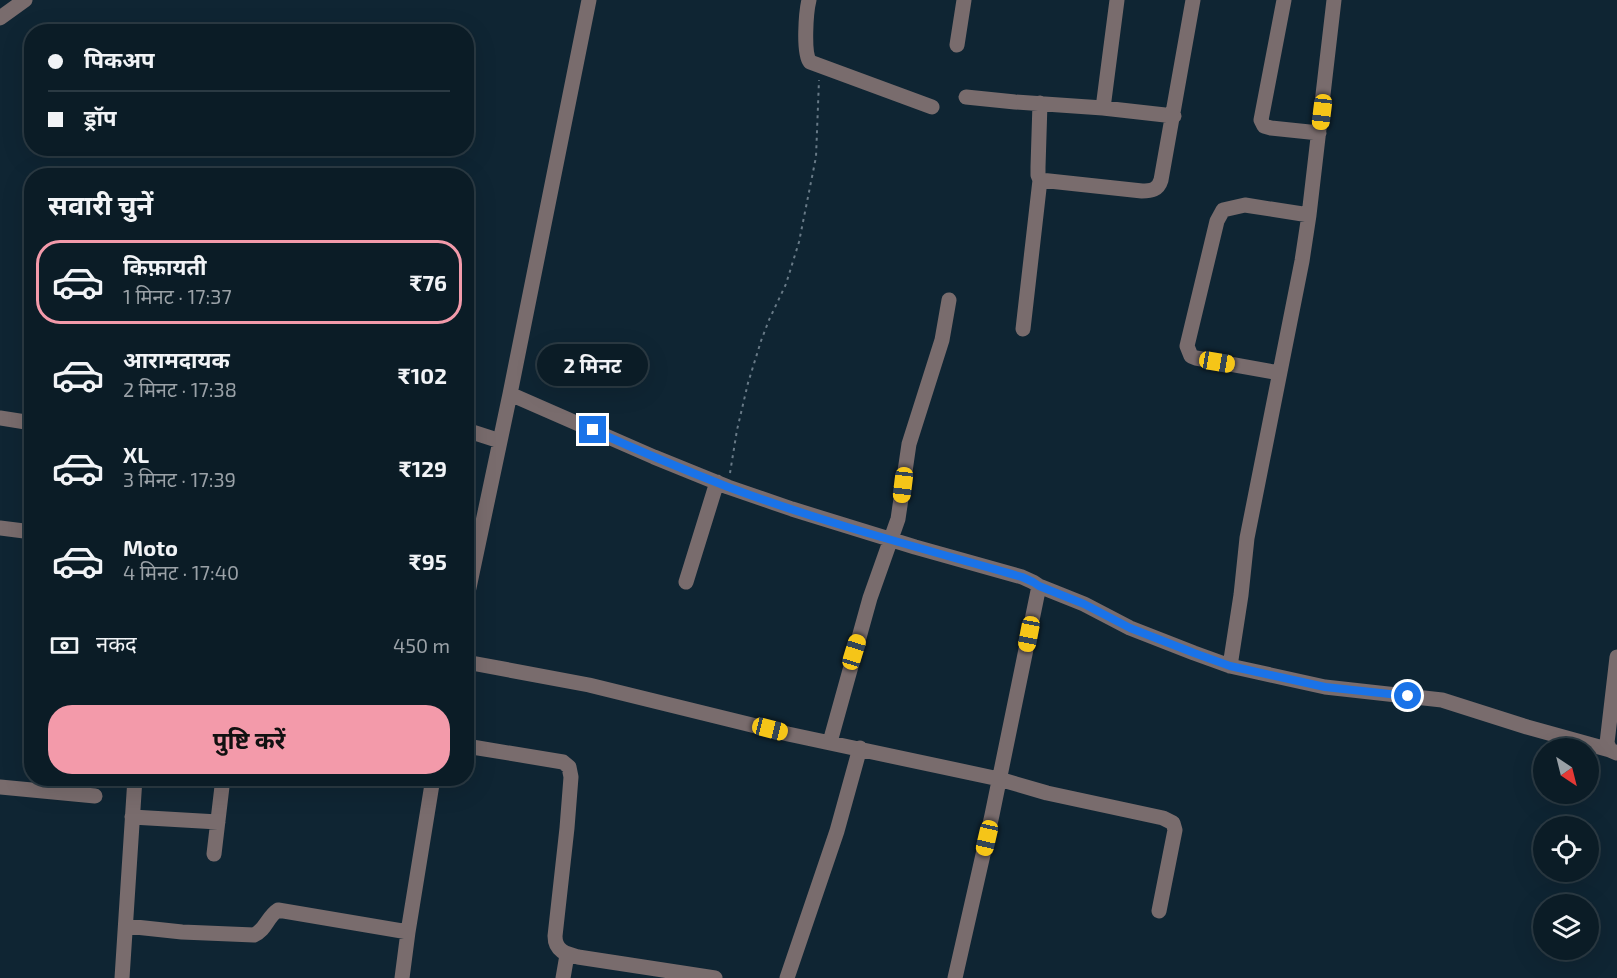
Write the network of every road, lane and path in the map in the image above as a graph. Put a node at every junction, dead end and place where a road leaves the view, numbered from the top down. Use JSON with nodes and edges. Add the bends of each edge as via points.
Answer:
{"nodes":[{"id":1,"x":25,"y":0,"type":"edge"},
{"id":2,"x":589,"y":0,"type":"edge"},
{"id":3,"x":809,"y":0,"type":"edge"},
{"id":4,"x":963,"y":0,"type":"edge"},
{"id":5,"x":1117,"y":0,"type":"edge"},
{"id":6,"x":1193,"y":0,"type":"edge"},
{"id":7,"x":1284,"y":0,"type":"edge"},
{"id":8,"x":1334,"y":0,"type":"edge"},
{"id":9,"x":0,"y":18,"type":"edge"},
{"id":10,"x":957,"y":45,"type":"dead end"},
{"id":11,"x":819,"y":65,"type":"junction"},
{"id":12,"x":966,"y":97,"type":"dead end"},
{"id":13,"x":1040,"y":103,"type":"junction"},
{"id":14,"x":932,"y":107,"type":"dead end"},
{"id":15,"x":1103,"y":108,"type":"junction"},
{"id":16,"x":1174,"y":116,"type":"junction"},
{"id":17,"x":1319,"y":133,"type":"junction"},
{"id":18,"x":1040,"y":180,"type":"junction"},
{"id":19,"x":1309,"y":215,"type":"junction"},
{"id":20,"x":949,"y":300,"type":"dead end"},
{"id":21,"x":1023,"y":329,"type":"dead end"},
{"id":22,"x":1279,"y":373,"type":"junction"},
{"id":23,"x":510,"y":394,"type":"junction"},
{"id":24,"x":0,"y":418,"type":"edge"},
{"id":25,"x":24,"y":422,"type":"edge"},
{"id":26,"x":474,"y":433,"type":"edge"},
{"id":27,"x":500,"y":441,"type":"junction"},
{"id":28,"x":722,"y":484,"type":"junction"},
{"id":29,"x":0,"y":528,"type":"edge"},
{"id":30,"x":24,"y":531,"type":"edge"},
{"id":31,"x":474,"y":531,"type":"edge"},
{"id":32,"x":891,"y":540,"type":"junction"},
{"id":33,"x":686,"y":582,"type":"dead end"},
{"id":34,"x":1039,"y":586,"type":"junction"},
{"id":35,"x":1617,"y":657,"type":"edge"},
{"id":36,"x":474,"y":663,"type":"edge"},
{"id":37,"x":1230,"y":666,"type":"junction"},
{"id":38,"x":830,"y":742,"type":"junction"},
{"id":39,"x":474,"y":747,"type":"edge"},
{"id":40,"x":860,"y":748,"type":"junction"},
{"id":41,"x":1613,"y":752,"type":"edge"},
{"id":42,"x":999,"y":779,"type":"junction"},
{"id":43,"x":134,"y":786,"type":"edge"},
{"id":44,"x":222,"y":786,"type":"edge"},
{"id":45,"x":432,"y":786,"type":"edge"},
{"id":46,"x":0,"y":787,"type":"edge"},
{"id":47,"x":95,"y":796,"type":"dead end"},
{"id":48,"x":132,"y":817,"type":"junction"},
{"id":49,"x":218,"y":822,"type":"junction"},
{"id":50,"x":214,"y":854,"type":"dead end"},
{"id":51,"x":1159,"y":911,"type":"dead end"},
{"id":52,"x":126,"y":926,"type":"junction"},
{"id":53,"x":408,"y":932,"type":"junction"},
{"id":54,"x":567,"y":954,"type":"junction"},
{"id":55,"x":614,"y":970,"type":"edge"},
{"id":56,"x":122,"y":978,"type":"edge"},
{"id":57,"x":402,"y":978,"type":"edge"},
{"id":58,"x":563,"y":978,"type":"edge"},
{"id":59,"x":716,"y":978,"type":"edge"},
{"id":60,"x":787,"y":978,"type":"edge"},
{"id":61,"x":955,"y":978,"type":"edge"}],
"edges":[{"from":1,"to":9,"type":"street"},
{"from":2,"to":23,"type":"street"},
{"from":3,"to":11,"type":"street","via":[[806,55],[810,62]]},
{"from":4,"to":10,"type":"street"},
{"from":5,"to":15,"type":"street"},
{"from":6,"to":16,"type":"street"},
{"from":7,"to":17,"type":"street","via":[[1261,120],[1271,128]]},
{"from":8,"to":17,"type":"street"},
{"from":11,"to":14,"type":"street"},
{"from":11,"to":28,"type":"path","via":[[816,157],[801,231],[786,284],[748,383]]},
{"from":12,"to":13,"type":"street"},
{"from":13,"to":15,"type":"street"},
{"from":13,"to":18,"type":"street"},
{"from":15,"to":16,"type":"street"},
{"from":16,"to":18,"type":"street","via":[[1161,180],[1154,190]]},
{"from":17,"to":19,"type":"street"},
{"from":18,"to":21,"type":"street"},
{"from":19,"to":22,"type":"street"},
{"from":19,"to":22,"type":"street","via":[[1245,205],[1223,210],[1217,221],[1188,346],[1191,356],[1196,358]]},
{"from":20,"to":32,"type":"street","via":[[940,347],[909,444],[898,519]]},
{"from":22,"to":37,"type":"street","via":[[1247,538]]},
{"from":23,"to":27,"type":"street"},
{"from":23,"to":28,"type":"street"},
{"from":24,"to":25,"type":"street"},
{"from":26,"to":27,"type":"street"},
{"from":27,"to":31,"type":"street"},
{"from":28,"to":32,"type":"street"},
{"from":28,"to":33,"type":"street"},
{"from":29,"to":30,"type":"street"},
{"from":32,"to":34,"type":"street","via":[[1022,577]]},
{"from":32,"to":38,"type":"street","via":[[870,597]]},
{"from":34,"to":37,"type":"street","via":[[1130,628]]},
{"from":34,"to":42,"type":"street"},
{"from":35,"to":41,"type":"street","via":[[1607,744]]},
{"from":36,"to":38,"type":"street","via":[[589,685]]},
{"from":37,"to":41,"type":"street","via":[[1325,687],[1442,700]]},
{"from":38,"to":40,"type":"street"},
{"from":39,"to":54,"type":"street","via":[[563,762],[569,767],[555,941],[559,950]]},
{"from":40,"to":42,"type":"street"},
{"from":40,"to":60,"type":"street","via":[[834,841]]},
{"from":42,"to":51,"type":"street","via":[[1173,823],[1175,830]]},
{"from":42,"to":61,"type":"street"},
{"from":43,"to":48,"type":"street"},
{"from":44,"to":49,"type":"street"},
{"from":45,"to":53,"type":"street"},
{"from":46,"to":47,"type":"street"},
{"from":48,"to":49,"type":"street"},
{"from":48,"to":52,"type":"street"},
{"from":49,"to":50,"type":"street"},
{"from":52,"to":53,"type":"street","via":[[254,935],[262,931],[278,910]]},
{"from":52,"to":56,"type":"street"},
{"from":53,"to":57,"type":"street"},
{"from":54,"to":55,"type":"street"},
{"from":54,"to":58,"type":"street"},
{"from":55,"to":59,"type":"street"}]}
